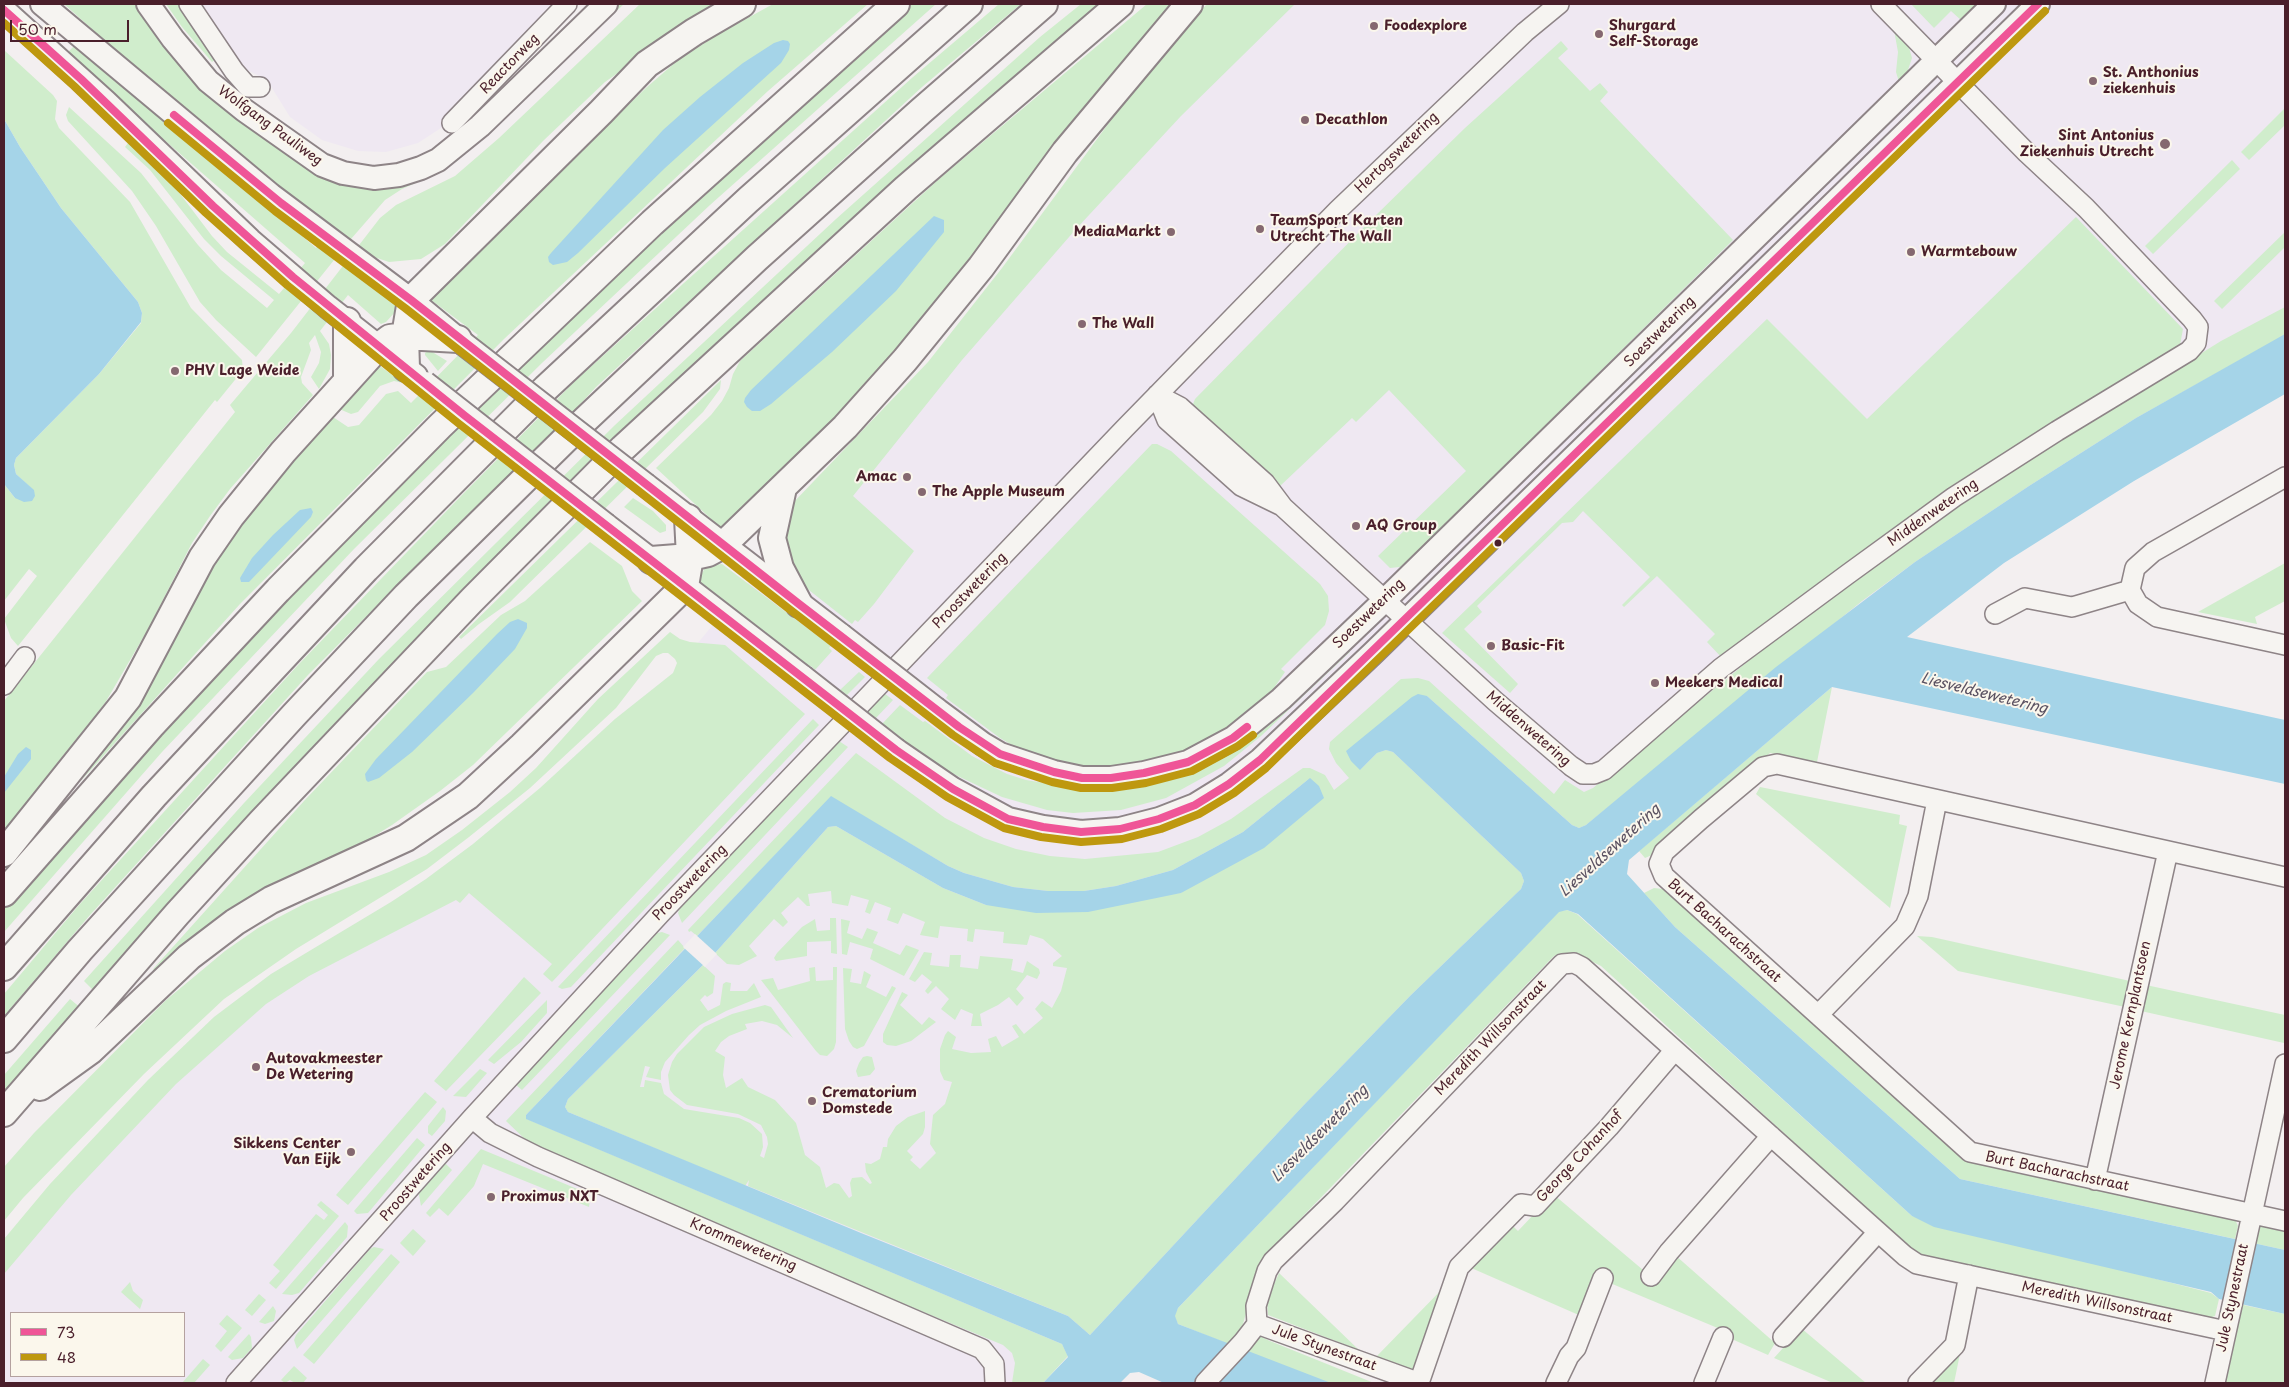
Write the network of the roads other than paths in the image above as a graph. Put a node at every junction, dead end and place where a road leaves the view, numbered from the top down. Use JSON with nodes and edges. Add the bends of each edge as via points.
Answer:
{"nodes":[{"id":1,"x":42,"y":4,"type":"edge"},
{"id":2,"x":148,"y":4,"type":"edge"},
{"id":3,"x":160,"y":4,"type":"edge"},
{"id":4,"x":189,"y":4,"type":"edge"},
{"id":5,"x":568,"y":4,"type":"edge"},
{"id":6,"x":589,"y":4,"type":"edge"},
{"id":7,"x":606,"y":4,"type":"edge"},
{"id":8,"x":742,"y":4,"type":"edge"},
{"id":9,"x":896,"y":4,"type":"edge"},
{"id":10,"x":969,"y":4,"type":"edge"},
{"id":11,"x":1044,"y":4,"type":"edge"},
{"id":12,"x":1120,"y":4,"type":"edge"},
{"id":13,"x":1189,"y":4,"type":"edge"},
{"id":14,"x":1559,"y":4,"type":"edge"},
{"id":15,"x":1881,"y":4,"type":"edge"},
{"id":16,"x":1994,"y":4,"type":"edge"},
{"id":17,"x":2038,"y":4,"type":"edge"},
{"id":18,"x":4,"y":10,"type":"edge"},
{"id":19,"x":1936,"y":60,"type":"junction"},
{"id":20,"x":1958,"y":82,"type":"junction"},
{"id":21,"x":260,"y":87,"type":"dead end"},
{"id":22,"x":452,"y":123,"type":"dead end"},
{"id":23,"x":411,"y":300,"type":"junction"},
{"id":24,"x":341,"y":316,"type":"junction"},
{"id":25,"x":406,"y":336,"type":"junction"},
{"id":26,"x":461,"y":341,"type":"junction"},
{"id":27,"x":378,"y":347,"type":"junction"},
{"id":28,"x":415,"y":375,"type":"junction"},
{"id":29,"x":347,"y":381,"type":"junction"},
{"id":30,"x":1157,"y":395,"type":"junction"},
{"id":31,"x":2285,"y":477,"type":"edge"},
{"id":32,"x":783,"y":488,"type":"junction"},
{"id":33,"x":688,"y":518,"type":"junction"},
{"id":34,"x":723,"y":545,"type":"junction"},
{"id":35,"x":690,"y":557,"type":"junction"},
{"id":36,"x":651,"y":560,"type":"junction"},
{"id":37,"x":685,"y":586,"type":"junction"},
{"id":38,"x":2130,"y":590,"type":"junction"},
{"id":39,"x":1386,"y":599,"type":"junction"},
{"id":40,"x":799,"y":604,"type":"junction"},
{"id":41,"x":1995,"y":614,"type":"dead end"},
{"id":42,"x":1407,"y":619,"type":"junction"},
{"id":43,"x":2285,"y":645,"type":"edge"},
{"id":44,"x":25,"y":657,"type":"dead end"},
{"id":45,"x":4,"y":685,"type":"edge"},
{"id":46,"x":1937,"y":800,"type":"junction"},
{"id":47,"x":2168,"y":851,"type":"junction"},
{"id":48,"x":4,"y":853,"type":"edge"},
{"id":49,"x":2285,"y":877,"type":"edge"},
{"id":50,"x":4,"y":893,"type":"edge"},
{"id":51,"x":4,"y":967,"type":"edge"},
{"id":52,"x":1818,"y":1015,"type":"junction"},
{"id":53,"x":4,"y":1039,"type":"edge"},
{"id":54,"x":1674,"y":1051,"type":"junction"},
{"id":55,"x":2285,"y":1064,"type":"edge"},
{"id":56,"x":4,"y":1114,"type":"edge"},
{"id":57,"x":472,"y":1118,"type":"junction"},
{"id":58,"x":1771,"y":1136,"type":"junction"},
{"id":59,"x":2095,"y":1180,"type":"junction"},
{"id":60,"x":2285,"y":1221,"type":"edge"},
{"id":61,"x":2250,"y":1222,"type":"junction"},
{"id":62,"x":1878,"y":1232,"type":"junction"},
{"id":63,"x":1969,"y":1275,"type":"junction"},
{"id":64,"x":1651,"y":1276,"type":"dead end"},
{"id":65,"x":1603,"y":1278,"type":"dead end"},
{"id":66,"x":1257,"y":1324,"type":"junction"},
{"id":67,"x":2226,"y":1331,"type":"junction"},
{"id":68,"x":1723,"y":1337,"type":"dead end"},
{"id":69,"x":1783,"y":1337,"type":"dead end"},
{"id":70,"x":236,"y":1383,"type":"edge"},
{"id":71,"x":995,"y":1383,"type":"edge"},
{"id":72,"x":1205,"y":1383,"type":"edge"},
{"id":73,"x":1419,"y":1383,"type":"edge"},
{"id":74,"x":1556,"y":1383,"type":"edge"},
{"id":75,"x":1704,"y":1383,"type":"edge"},
{"id":76,"x":1918,"y":1383,"type":"edge"},
{"id":77,"x":2215,"y":1383,"type":"edge"}],
"edges":[{"from":1,"to":23,"type":"main road","name":"Soestwetering","via":[[219,153]]},
{"from":2,"to":7,"type":"main road","name":"Wolfgang Pauliweg","via":[[208,81],[244,110],[322,165],[343,173],[374,178],[406,172],[438,160],[480,126]]},
{"from":3,"to":6,"type":"main road","name":"Wolfgang Pauliweg","via":[[208,65],[246,100],[325,153],[368,164],[401,161],[444,140]]},
{"from":4,"to":21,"type":"street","via":[[234,71],[248,87]]},
{"from":5,"to":22,"type":"street","name":"Reactorweg"},
{"from":8,"to":23,"type":"highway","via":[[647,64]]},
{"from":9,"to":50,"type":"highway","via":[[652,223],[440,426],[278,590],[151,726]]},
{"from":10,"to":51,"type":"highway","via":[[748,200],[546,388],[366,568],[154,796]]},
{"from":11,"to":53,"type":"highway","via":[[758,258],[586,419],[406,596],[208,808]]},
{"from":12,"to":56,"type":"highway","via":[[906,188],[623,448],[472,600],[261,822]]},
{"from":13,"to":32,"type":"highway","via":[[1065,152],[981,267],[905,360],[845,427]]},
{"from":14,"to":30,"type":"street","name":"Hertogswetering","via":[[1525,32],[1338,210]]},
{"from":15,"to":19,"type":"street"},
{"from":16,"to":19,"type":"main road","name":"Soestwetering"},
{"from":17,"to":20,"type":"main road","name":"Soestwetering"},
{"from":18,"to":24,"type":"main road","name":"Soestwetering","via":[[213,206]]},
{"from":19,"to":20,"type":"street"},
{"from":19,"to":39,"type":"main road","name":"Soestwetering"},
{"from":20,"to":42,"type":"main road","name":"Soestwetering"},
{"from":20,"to":42,"type":"street","name":"Middenwetering","via":[[2086,208],[2192,319],[2198,327],[2196,343],[2189,351],[1954,497],[1722,668],[1604,770],[1594,774],[1583,774],[1571,766]]},
{"from":23,"to":25,"type":"highway"},
{"from":23,"to":26,"type":"main road","name":"Soestwetering"},
{"from":24,"to":27,"type":"main road","name":"Soestwetering"},
{"from":24,"to":29,"type":"highway"},
{"from":25,"to":26,"type":"highway"},
{"from":25,"to":27,"type":"highway","via":[[390,338]]},
{"from":25,"to":28,"type":"highway"},
{"from":26,"to":33,"type":"main road","name":"Soestwetering","bridge":true},
{"from":27,"to":28,"type":"main road","name":"Soestwetering"},
{"from":27,"to":29,"type":"highway"},
{"from":28,"to":36,"type":"main road","name":"Soestwetering","bridge":true},
{"from":29,"to":48,"type":"highway","via":[[283,452],[232,516],[202,558],[128,698]]},
{"from":30,"to":39,"type":"street","via":[[1180,407],[1265,484],[1283,507]]},
{"from":30,"to":57,"type":"street","name":"Proostwetering","via":[[674,900]]},
{"from":31,"to":38,"type":"street","via":[[2153,552],[2135,568]]},
{"from":32,"to":34,"type":"highway"},
{"from":32,"to":40,"type":"highway","via":[[772,538],[780,568]]},
{"from":33,"to":34,"type":"main road","name":"Soestwetering"},
{"from":33,"to":35,"type":"highway"},
{"from":34,"to":35,"type":"highway"},
{"from":34,"to":40,"type":"main road","name":"Soestwetering"},
{"from":35,"to":36,"type":"highway"},
{"from":35,"to":37,"type":"highway"},
{"from":36,"to":37,"type":"main road","name":"Soestwetering"},
{"from":37,"to":42,"type":"main road","name":"Soestwetering","bridge":true,"via":[[896,750],[953,790],[1008,819],[1081,832],[1120,829],[1159,819],[1195,805],[1229,784],[1260,760]]},
{"from":37,"to":56,"type":"highway","via":[[468,796],[406,838],[271,900],[235,922],[189,957],[90,1051]]},
{"from":38,"to":41,"type":"street","via":[[2072,607],[2025,598]]},
{"from":38,"to":43,"type":"street","via":[[2138,604],[2157,618]]},
{"from":39,"to":40,"type":"main road","name":"Soestwetering","bridge":true,"via":[[1281,699],[1233,738],[1188,762],[1111,778],[1082,778],[1054,772],[1018,762],[983,744]]},
{"from":39,"to":42,"type":"street"},
{"from":44,"to":45,"type":"street"},
{"from":46,"to":47,"type":"street","name":"Burt Bacharachstraat"},
{"from":46,"to":52,"type":"street","via":[[1918,896],[1905,926]]},
{"from":46,"to":52,"type":"street","name":"Burt Bacharachstraat","via":[[1777,764],[1763,767],[1664,852],[1659,864],[1664,876]]},
{"from":47,"to":49,"type":"street","name":"Burt Bacharachstraat"},
{"from":47,"to":59,"type":"street","name":"Jerome Kernplantsoen"},
{"from":52,"to":59,"type":"street","name":"Burt Bacharachstraat","via":[[1970,1152]]},
{"from":54,"to":58,"type":"street","name":"Meredith Willsonstraat"},
{"from":54,"to":66,"type":"street","name":"Meredith Willsonstraat","via":[[1582,967],[1574,963],[1562,964],[1335,1201],[1273,1261],[1256,1306]]},
{"from":54,"to":73,"type":"street","name":"George Cohanhof","via":[[1535,1206],[1521,1204],[1460,1268]]},
{"from":55,"to":61,"type":"street"},
{"from":57,"to":70,"type":"street","name":"Proostwetering"},
{"from":57,"to":71,"type":"street","name":"Krommewetering","via":[[490,1132],[538,1156],[982,1349],[994,1364]]},
{"from":58,"to":62,"type":"street","name":"Meredith Willsonstraat"},
{"from":58,"to":64,"type":"street"},
{"from":59,"to":61,"type":"street","name":"Burt Bacharachstraat"},
{"from":60,"to":61,"type":"street","name":"Burt Bacharachstraat"},
{"from":61,"to":67,"type":"street","name":"Jule Stynestraat"},
{"from":62,"to":63,"type":"street","name":"Meredith Willsonstraat","via":[[1917,1264]]},
{"from":62,"to":69,"type":"street"},
{"from":63,"to":67,"type":"street","name":"Meredith Willsonstraat"},
{"from":63,"to":76,"type":"street","via":[[1955,1345]]},
{"from":65,"to":74,"type":"street","via":[[1576,1348],[1568,1356]]},
{"from":66,"to":72,"type":"street"},
{"from":66,"to":73,"type":"street","name":"Jule Stynestraat"},
{"from":67,"to":77,"type":"street","name":"Jule Stynestraat"},
{"from":68,"to":75,"type":"street"}]}
